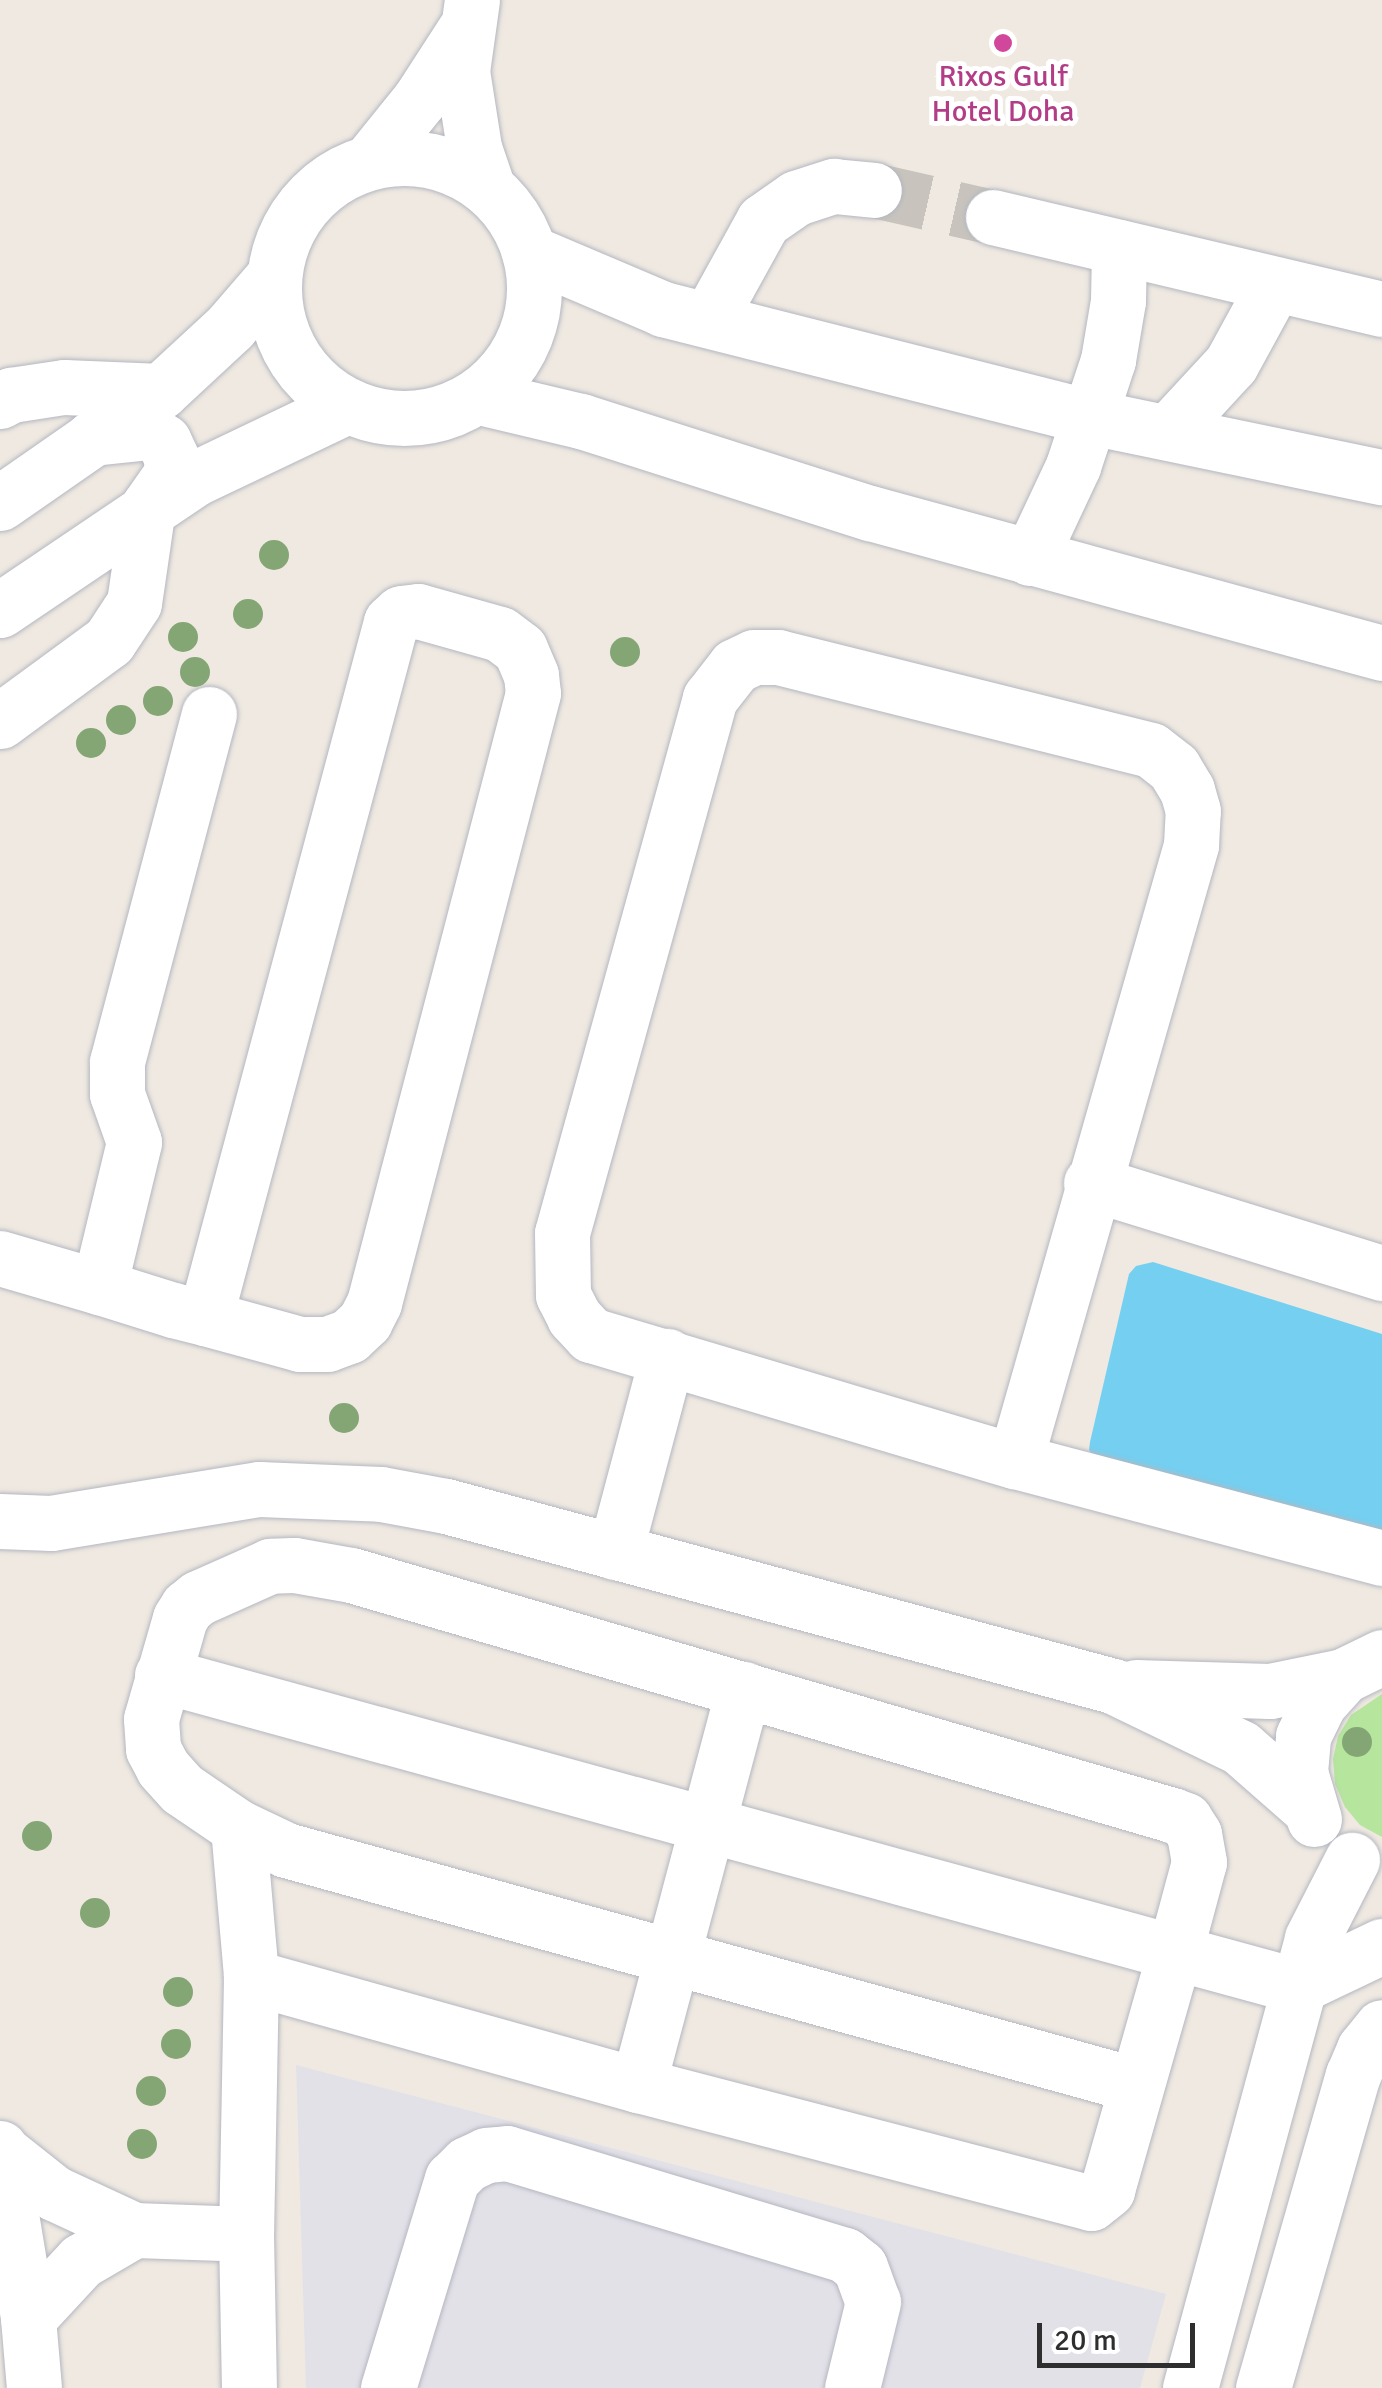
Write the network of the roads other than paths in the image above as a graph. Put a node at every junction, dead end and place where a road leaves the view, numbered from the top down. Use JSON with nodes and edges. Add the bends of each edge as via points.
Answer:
{"nodes":[{"id":1,"x":468,"y":16,"type":"edge"},
{"id":2,"x":370,"y":161,"type":"junction"},
{"id":3,"x":486,"y":186,"type":"junction"},
{"id":4,"x":874,"y":190,"type":"tunnel mouth"},
{"id":5,"x":993,"y":217,"type":"tunnel mouth"},
{"id":6,"x":1119,"y":247,"type":"junction"},
{"id":7,"x":530,"y":252,"type":"junction"},
{"id":8,"x":274,"y":276,"type":"junction"},
{"id":9,"x":1274,"y":285,"type":"junction"},
{"id":10,"x":1382,"y":309,"type":"edge"},
{"id":11,"x":709,"y":319,"type":"junction"},
{"id":12,"x":161,"y":391,"type":"junction"},
{"id":13,"x":480,"y":397,"type":"junction"},
{"id":14,"x":0,"y":401,"type":"edge"},
{"id":15,"x":347,"y":406,"type":"junction"},
{"id":16,"x":1091,"y":417,"type":"junction"},
{"id":17,"x":1170,"y":430,"type":"junction"},
{"id":18,"x":92,"y":438,"type":"junction"},
{"id":19,"x":1382,"y":477,"type":"edge"},
{"id":20,"x":0,"y":503,"type":"edge"},
{"id":21,"x":148,"y":507,"type":"junction"},
{"id":22,"x":1030,"y":558,"type":"junction"},
{"id":23,"x":0,"y":610,"type":"edge"},
{"id":24,"x":1369,"y":639,"type":"edge"},
{"id":25,"x":209,"y":714,"type":"dead end"},
{"id":26,"x":0,"y":721,"type":"edge"},
{"id":27,"x":1091,"y":1183,"type":"junction"},
{"id":28,"x":0,"y":1258,"type":"edge"},
{"id":29,"x":1382,"y":1273,"type":"edge"},
{"id":30,"x":100,"y":1287,"type":"junction"},
{"id":31,"x":205,"y":1318,"type":"junction"},
{"id":32,"x":667,"y":1356,"type":"junction"},
{"id":33,"x":1014,"y":1461,"type":"junction"},
{"id":34,"x":26,"y":1522,"type":"edge"},
{"id":35,"x":615,"y":1552,"type":"junction"},
{"id":36,"x":0,"y":1554,"type":"edge"},
{"id":37,"x":1382,"y":1558,"type":"edge"},
{"id":38,"x":1363,"y":1667,"type":"edge"},
{"id":39,"x":162,"y":1674,"type":"junction"},
{"id":40,"x":1113,"y":1686,"type":"junction"},
{"id":41,"x":742,"y":1689,"type":"junction"},
{"id":42,"x":1307,"y":1806,"type":"junction"},
{"id":43,"x":706,"y":1823,"type":"junction"},
{"id":44,"x":238,"y":1828,"type":"junction"},
{"id":45,"x":1372,"y":1871,"type":"edge"},
{"id":46,"x":1380,"y":1946,"type":"edge"},
{"id":47,"x":1174,"y":1951,"type":"junction"},
{"id":48,"x":670,"y":1956,"type":"junction"},
{"id":49,"x":251,"y":1976,"type":"junction"},
{"id":50,"x":1298,"y":1986,"type":"junction"},
{"id":51,"x":1382,"y":2027,"type":"edge"},
{"id":52,"x":638,"y":2085,"type":"junction"},
{"id":53,"x":1136,"y":2085,"type":"junction"},
{"id":54,"x":0,"y":2150,"type":"edge"},
{"id":55,"x":134,"y":2230,"type":"junction"},
{"id":56,"x":246,"y":2234,"type":"junction"},
{"id":57,"x":28,"y":2318,"type":"junction"},
{"id":58,"x":34,"y":2388,"type":"edge"},
{"id":59,"x":249,"y":2388,"type":"edge"},
{"id":60,"x":388,"y":2388,"type":"edge"},
{"id":61,"x":852,"y":2388,"type":"edge"},
{"id":62,"x":1190,"y":2388,"type":"edge"},
{"id":63,"x":1263,"y":2388,"type":"edge"}],
"edges":[{"from":1,"to":2,"type":"street","via":[[420,98]]},
{"from":1,"to":3,"type":"street","via":[[466,109]]},
{"from":2,"to":3,"type":"street","via":[[424,159]]},
{"from":2,"to":8,"type":"street","via":[[333,178],[304,204],[283,237]]},
{"from":3,"to":7,"type":"street","via":[[513,215]]},
{"from":4,"to":11,"type":"street","via":[[834,186],[796,198],[763,221]]},
{"from":5,"to":6,"type":"street"},
{"from":6,"to":9,"type":"street"},
{"from":6,"to":16,"type":"street","via":[[1112,340]]},
{"from":7,"to":11,"type":"street","via":[[618,293]]},
{"from":7,"to":13,"type":"street","via":[[535,291],[528,331],[510,366]]},
{"from":8,"to":12,"type":"street"},
{"from":8,"to":15,"type":"street","via":[[276,316],[291,352],[314,383]]},
{"from":9,"to":10,"type":"street"},
{"from":9,"to":17,"type":"street","via":[[1231,364]]},
{"from":11,"to":16,"type":"street"},
{"from":12,"to":14,"type":"street","via":[[64,387]]},
{"from":12,"to":18,"type":"street"},
{"from":13,"to":15,"type":"street","via":[[416,419]]},
{"from":13,"to":22,"type":"street","via":[[598,426]]},
{"from":15,"to":21,"type":"street","via":[[244,451]]},
{"from":16,"to":17,"type":"street"},
{"from":16,"to":22,"type":"street"},
{"from":17,"to":19,"type":"street"},
{"from":18,"to":20,"type":"street"},
{"from":18,"to":21,"type":"street","via":[[150,432],[164,442],[172,474]]},
{"from":21,"to":23,"type":"street"},
{"from":21,"to":26,"type":"street","via":[[140,581],[124,624]]},
{"from":22,"to":24,"type":"street"},
{"from":25,"to":30,"type":"street","via":[[117,1062],[114,1079],[134,1142]]},
{"from":27,"to":29,"type":"street"},
{"from":27,"to":32,"type":"street","via":[[1190,844],[1193,811],[1174,768],[1151,750],[778,657],[734,666],[710,698],[562,1233],[563,1295],[574,1317],[591,1335]]},
{"from":27,"to":33,"type":"street"},
{"from":28,"to":30,"type":"street"},
{"from":30,"to":31,"type":"street"},
{"from":31,"to":31,"type":"street","via":[[300,1344],[327,1344],[349,1336],[374,1303],[532,694],[526,659],[500,634],[418,611],[392,622]]},
{"from":32,"to":33,"type":"street"},
{"from":32,"to":35,"type":"street"},
{"from":33,"to":37,"type":"street"},
{"from":34,"to":35,"type":"street","via":[[258,1489],[381,1494]]},
{"from":34,"to":36,"type":"street"},
{"from":35,"to":40,"type":"street"},
{"from":38,"to":40,"type":"street","via":[[1270,1691]]},
{"from":38,"to":42,"type":"street","via":[[1319,1703],[1303,1736],[1300,1772]]},
{"from":39,"to":41,"type":"street","via":[[180,1618],[198,1598],[270,1566],[294,1565],[350,1575]]},
{"from":39,"to":43,"type":"street"},
{"from":39,"to":44,"type":"street","via":[[151,1719],[153,1748],[182,1789]]},
{"from":40,"to":42,"type":"street","via":[[1241,1748]]},
{"from":41,"to":43,"type":"street"},
{"from":41,"to":47,"type":"street","via":[[1185,1820],[1199,1846],[1199,1862]]},
{"from":42,"to":45,"type":"street","via":[[1324,1836]]},
{"from":43,"to":47,"type":"street"},
{"from":43,"to":48,"type":"street"},
{"from":44,"to":48,"type":"street","via":[[286,1850]]},
{"from":44,"to":49,"type":"street"},
{"from":45,"to":46,"type":"street","via":[[1371,1915]]},
{"from":45,"to":50,"type":"street","via":[[1312,1938]]},
{"from":46,"to":50,"type":"street"},
{"from":47,"to":50,"type":"street"},
{"from":47,"to":53,"type":"street"},
{"from":48,"to":52,"type":"street"},
{"from":48,"to":53,"type":"street"},
{"from":49,"to":52,"type":"street"},
{"from":49,"to":56,"type":"street"},
{"from":50,"to":62,"type":"street"},
{"from":51,"to":63,"type":"street","via":[[1352,2075]]},
{"from":52,"to":53,"type":"street","via":[[1081,2203],[1107,2190]]},
{"from":54,"to":55,"type":"street","via":[[54,2193]]},
{"from":54,"to":57,"type":"street"},
{"from":55,"to":56,"type":"street"},
{"from":55,"to":57,"type":"street","via":[[81,2261]]},
{"from":56,"to":59,"type":"street"},
{"from":57,"to":58,"type":"street"},
{"from":60,"to":61,"type":"street","via":[[452,2179],[467,2164],[506,2153],[845,2255],[860,2267],[873,2302]]}]}
